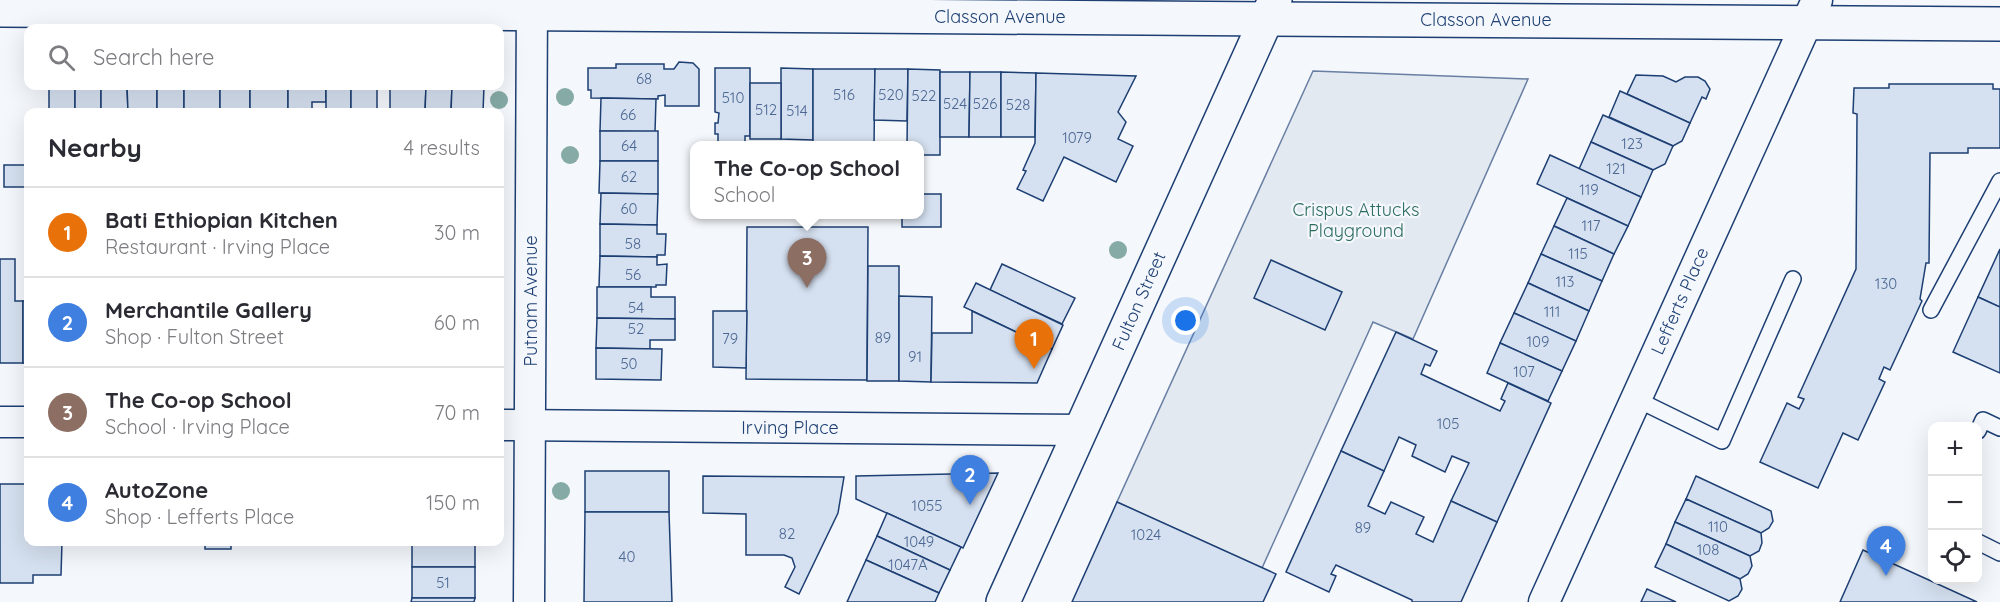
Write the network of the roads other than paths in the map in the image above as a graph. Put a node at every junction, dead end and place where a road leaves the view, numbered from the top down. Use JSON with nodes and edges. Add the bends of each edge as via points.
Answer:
{"nodes":[{"id":1,"x":117,"y":5,"type":"edge"},
{"id":2,"x":532,"y":7,"type":"edge"},
{"id":3,"x":0,"y":10,"type":"edge"},
{"id":4,"x":1270,"y":10,"type":"edge"},
{"id":5,"x":1812,"y":11,"type":"edge"},
{"id":6,"x":2000,"y":24,"type":"edge"},
{"id":7,"x":2000,"y":181,"type":"edge"},
{"id":8,"x":1793,"y":279,"type":"dead end"},
{"id":9,"x":1931,"y":310,"type":"dead end"},
{"id":10,"x":1636,"y":399,"type":"junction"},
{"id":11,"x":0,"y":422,"type":"edge"},
{"id":12,"x":24,"y":422,"type":"edge"},
{"id":13,"x":1982,"y":422,"type":"edge"},
{"id":14,"x":504,"y":425,"type":"edge"},
{"id":15,"x":530,"y":426,"type":"junction"},
{"id":16,"x":2000,"y":428,"type":"edge"},
{"id":17,"x":1081,"y":430,"type":"junction"},
{"id":18,"x":1982,"y":544,"type":"edge"},
{"id":19,"x":2000,"y":553,"type":"edge"},
{"id":20,"x":529,"y":602,"type":"edge"},
{"id":21,"x":1003,"y":602,"type":"edge"},
{"id":22,"x":1544,"y":602,"type":"edge"}],
"edges":[{"from":1,"to":2,"type":"street","name":"Classon Avenue"},
{"from":1,"to":3,"type":"street","name":"Classon Avenue"},
{"from":2,"to":4,"type":"street","name":"Classon Avenue"},
{"from":2,"to":15,"type":"street","name":"Putnam Avenue"},
{"from":4,"to":5,"type":"street","name":"Classon Avenue"},
{"from":4,"to":17,"type":"street","name":"Fulton Street"},
{"from":5,"to":6,"type":"street","name":"Classon Avenue"},
{"from":5,"to":10,"type":"street","name":"Lefferts Place"},
{"from":7,"to":9,"type":"lane"},
{"from":8,"to":10,"type":"lane","via":[[1722,441]]},
{"from":10,"to":22,"type":"street","name":"Lefferts Place"},
{"from":11,"to":12,"type":"street"},
{"from":13,"to":16,"type":"lane"},
{"from":14,"to":15,"type":"street","name":"Irving Place"},
{"from":15,"to":17,"type":"street","name":"Irving Place"},
{"from":15,"to":20,"type":"street","name":"Putnam Avenue"},
{"from":17,"to":21,"type":"street","name":"Fulton Street"},
{"from":18,"to":19,"type":"lane"}]}
